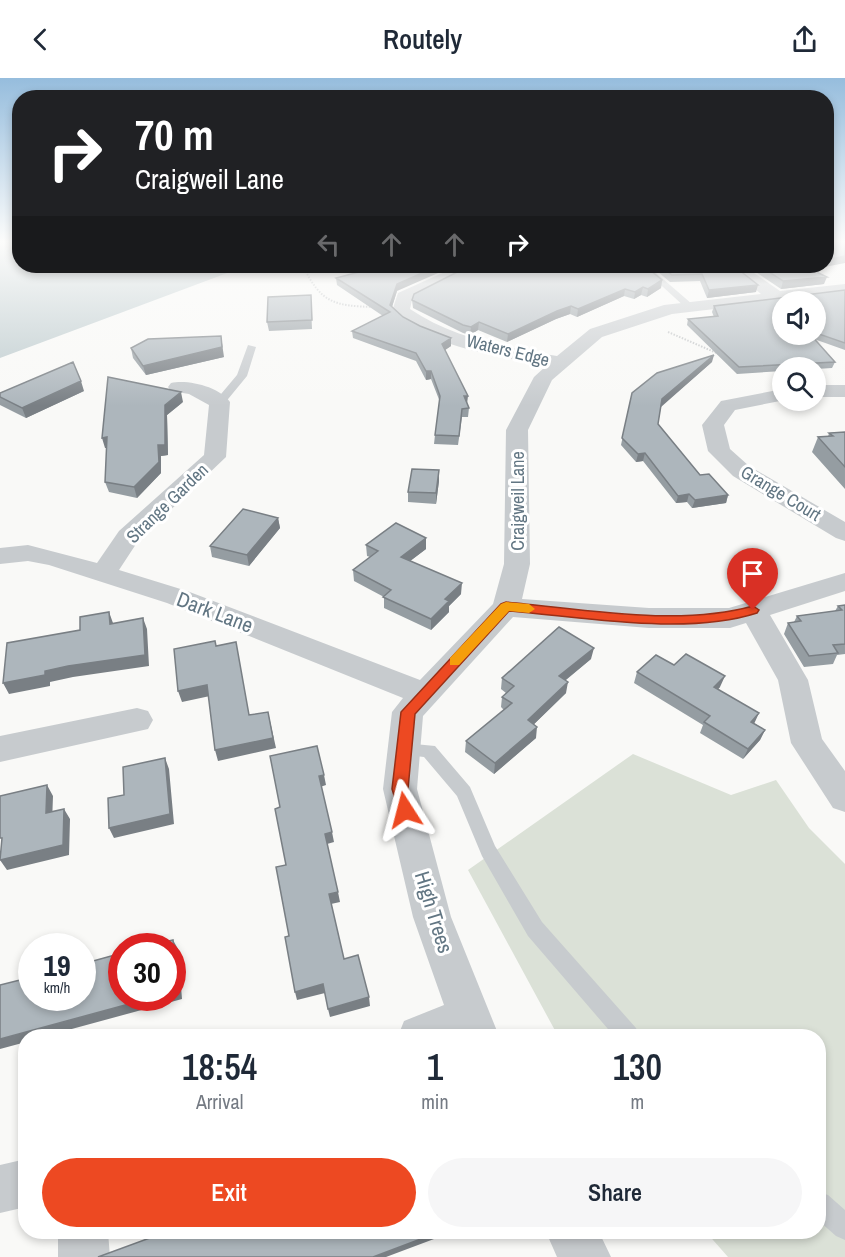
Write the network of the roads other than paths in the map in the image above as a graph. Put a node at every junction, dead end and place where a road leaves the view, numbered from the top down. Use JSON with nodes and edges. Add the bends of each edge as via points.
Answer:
{"nodes":[{"id":1,"x":406,"y":296,"type":"edge"},
{"id":2,"x":678,"y":296,"type":"edge"},
{"id":3,"x":772,"y":296,"type":"edge"},
{"id":4,"x":689,"y":306,"type":"junction"},
{"id":5,"x":251,"y":347,"type":"dead end"},
{"id":6,"x":561,"y":363,"type":"junction"},
{"id":7,"x":178,"y":387,"type":"dead end"},
{"id":8,"x":826,"y":391,"type":"edge"},
{"id":9,"x":845,"y":391,"type":"edge"},
{"id":10,"x":772,"y":397,"type":"edge"},
{"id":11,"x":220,"y":402,"type":"junction"},
{"id":12,"x":845,"y":533,"type":"edge"},
{"id":13,"x":0,"y":556,"type":"edge"},
{"id":14,"x":104,"y":573,"type":"junction"},
{"id":15,"x":845,"y":582,"type":"edge"},
{"id":16,"x":506,"y":607,"type":"junction"},
{"id":17,"x":753,"y":610,"type":"junction"},
{"id":18,"x":425,"y":694,"type":"junction"},
{"id":19,"x":136,"y":720,"type":"dead end"},
{"id":20,"x":0,"y":749,"type":"edge"},
{"id":21,"x":404,"y":749,"type":"junction"},
{"id":22,"x":845,"y":798,"type":"edge"},
{"id":23,"x":474,"y":1027,"type":"edge"},
{"id":24,"x":622,"y":1029,"type":"edge"},
{"id":25,"x":18,"y":1185,"type":"edge"},
{"id":26,"x":0,"y":1189,"type":"edge"},
{"id":27,"x":826,"y":1210,"type":"edge"},
{"id":28,"x":845,"y":1227,"type":"edge"},
{"id":29,"x":83,"y":1239,"type":"edge"},
{"id":30,"x":575,"y":1239,"type":"edge"},
{"id":31,"x":84,"y":1257,"type":"edge"},
{"id":32,"x":585,"y":1257,"type":"edge"}],
"edges":[{"from":1,"to":6,"type":"street","name":"Waters Edge","via":[[401,311],[416,323],[503,351]]},
{"from":2,"to":4,"type":"lane"},
{"from":3,"to":4,"type":"street","name":"Craigweil Lane"},
{"from":4,"to":6,"type":"street","name":"Craigweil Lane","via":[[655,312],[596,333]]},
{"from":5,"to":11,"type":"lane","via":[[243,376]]},
{"from":6,"to":16,"type":"street","name":"Craigweil Lane","via":[[544,377],[517,430],[517,564]]},
{"from":7,"to":11,"type":"street","via":[[194,389]]},
{"from":8,"to":9,"type":"street"},
{"from":10,"to":12,"type":"street","name":"Grange Court","via":[[728,405],[713,425],[719,451],[741,471]]},
{"from":11,"to":14,"type":"street","name":"Strange Garden","via":[[215,457],[128,536]]},
{"from":13,"to":14,"type":"street","name":"Dark Lane","via":[[28,553]]},
{"from":14,"to":18,"type":"street","name":"Dark Lane","via":[[177,597]]},
{"from":15,"to":17,"type":"street"},
{"from":16,"to":17,"type":"street","via":[[649,618],[730,618]]},
{"from":16,"to":18,"type":"street","name":"High Trees"},
{"from":17,"to":22,"type":"street","via":[[793,680],[807,743]]},
{"from":18,"to":21,"type":"street","name":"High Trees","via":[[408,712]]},
{"from":19,"to":20,"type":"street"},
{"from":21,"to":23,"type":"street","name":"High Trees","via":[[400,789],[432,917]]},
{"from":21,"to":24,"type":"lane","via":[[429,751],[464,792],[488,850],[535,929]]},
{"from":25,"to":26,"type":"street"},
{"from":27,"to":28,"type":"lane"},
{"from":29,"to":31,"type":"street"},
{"from":30,"to":32,"type":"street"}]}
